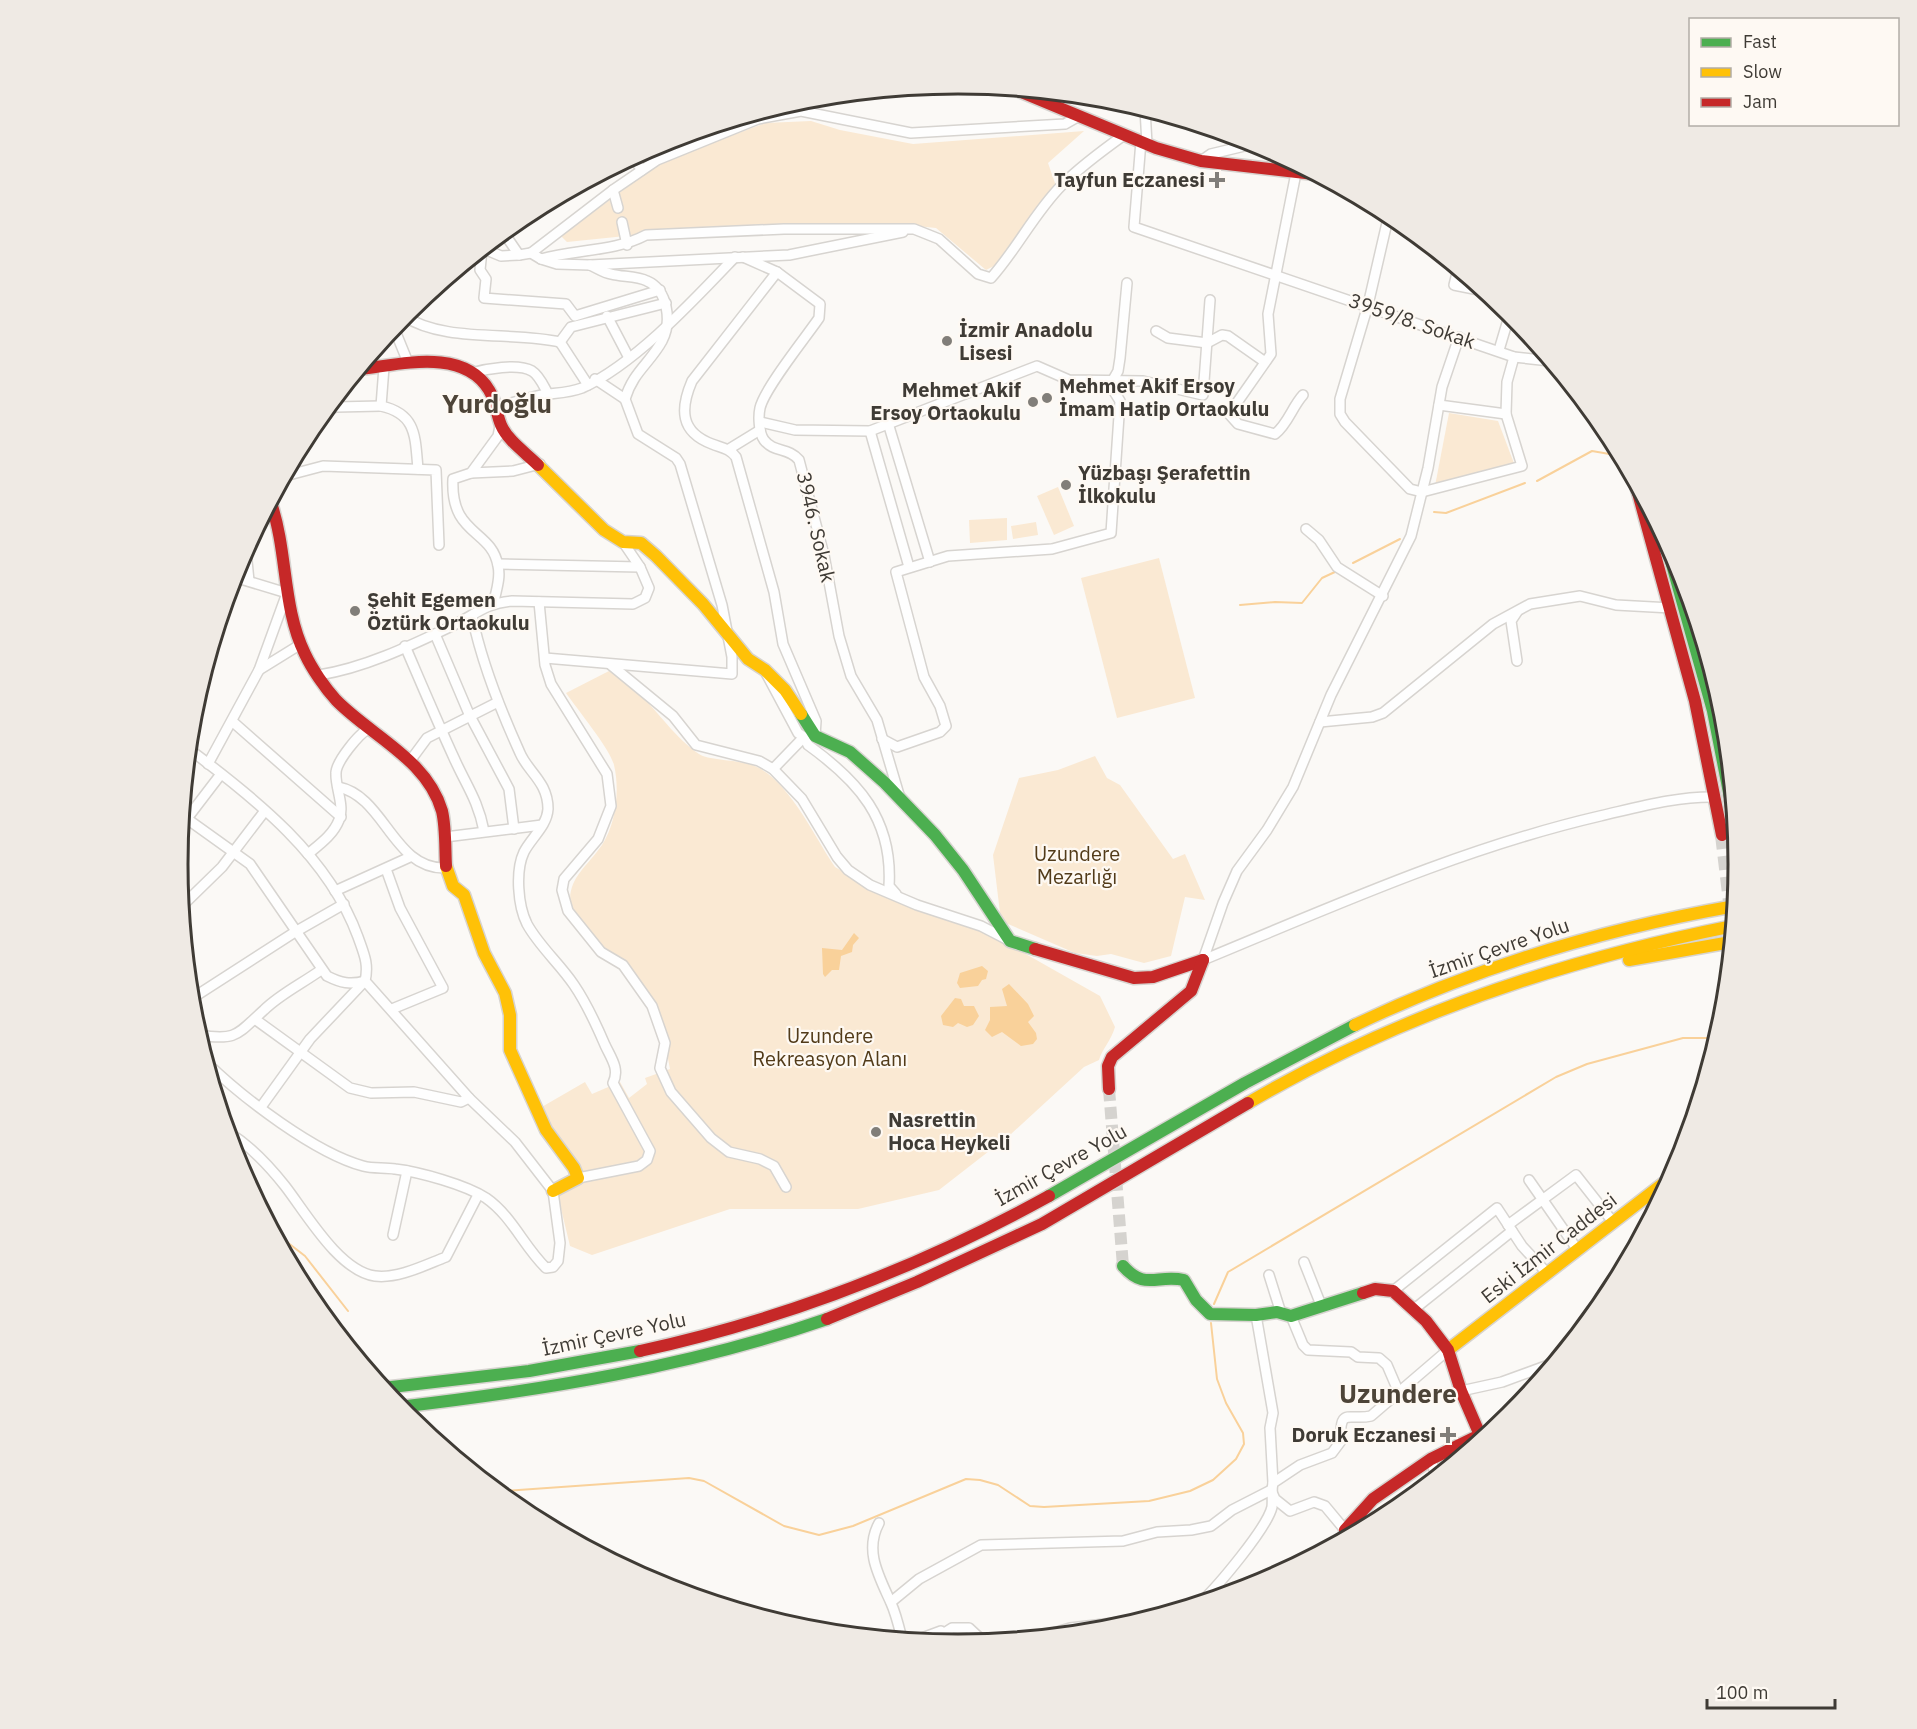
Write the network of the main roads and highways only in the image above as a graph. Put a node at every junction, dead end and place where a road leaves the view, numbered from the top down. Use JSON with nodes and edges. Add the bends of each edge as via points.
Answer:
{"nodes":[{"id":1,"x":1051,"y":100,"type":"edge"},
{"id":2,"x":1297,"y":173,"type":"edge"},
{"id":3,"x":371,"y":368,"type":"edge"},
{"id":4,"x":274,"y":512,"type":"edge"},
{"id":5,"x":1645,"y":516,"type":"edge"},
{"id":6,"x":1693,"y":635,"type":"edge"},
{"id":7,"x":1714,"y":716,"type":"edge"},
{"id":8,"x":1722,"y":835,"type":"tunnel mouth"},
{"id":9,"x":1727,"y":906,"type":"edge"},
{"id":10,"x":1726,"y":927,"type":"edge"},
{"id":11,"x":1724,"y":943,"type":"edge"},
{"id":12,"x":1584,"y":962,"type":"junction"},
{"id":13,"x":1109,"y":1089,"type":"tunnel mouth"},
{"id":14,"x":1656,"y":1189,"type":"edge"},
{"id":15,"x":553,"y":1191,"type":"road end"},
{"id":16,"x":1123,"y":1266,"type":"dead end"},
{"id":17,"x":1448,"y":1350,"type":"junction"},
{"id":18,"x":394,"y":1387,"type":"edge"},
{"id":19,"x":411,"y":1405,"type":"edge"},
{"id":20,"x":1478,"y":1432,"type":"edge"},
{"id":21,"x":1469,"y":1441,"type":"edge"},
{"id":22,"x":1352,"y":1526,"type":"edge"}],
"edges":[{"from":1,"to":2,"type":"main road","via":[[1124,135],[1201,161]]},
{"from":3,"to":13,"type":"main road","via":[[408,360],[451,365],[471,373],[487,387],[497,407],[500,426],[519,448],[540,464],[604,530],[623,542],[641,543],[656,556],[748,658],[785,690],[810,736],[850,752],[935,834],[1010,941],[1134,978],[1203,960],[1191,991],[1112,1057],[1108,1066]]},
{"from":4,"to":15,"type":"main road","via":[[280,530],[289,610],[305,655],[335,699],[410,761],[432,789],[442,812],[446,868],[453,886],[464,895],[484,952],[505,993],[510,1050],[546,1130],[578,1178]]},
{"from":5,"to":8,"type":"main road","via":[[1704,735]]},
{"from":6,"to":7,"type":"main road"},
{"from":9,"to":18,"type":"main road","name":"İzmir Çevre Yolu","via":[[1572,942],[1422,996],[1320,1042],[997,1223],[806,1304],[719,1331],[562,1366]]},
{"from":10,"to":12,"type":"main road","name":"İzmir Çevre Yolu","via":[[1675,936]]},
{"from":11,"to":12,"type":"main road","via":[[1609,964]]},
{"from":12,"to":19,"type":"main road","name":"İzmir Çevre Yolu","via":[[1523,979],[1377,1038],[1286,1082],[1009,1241],[866,1305],[764,1340],[674,1362],[576,1383]]},
{"from":14,"to":17,"type":"main road","name":"Eski İzmir Caddesi"},
{"from":16,"to":17,"type":"main road","via":[[1131,1279],[1140,1282],[1174,1276],[1184,1280],[1210,1314],[1286,1315],[1375,1289],[1393,1291],[1426,1321]]},
{"from":17,"to":20,"type":"main road"},
{"from":21,"to":22,"type":"main road","via":[[1431,1459],[1372,1499]]}]}
